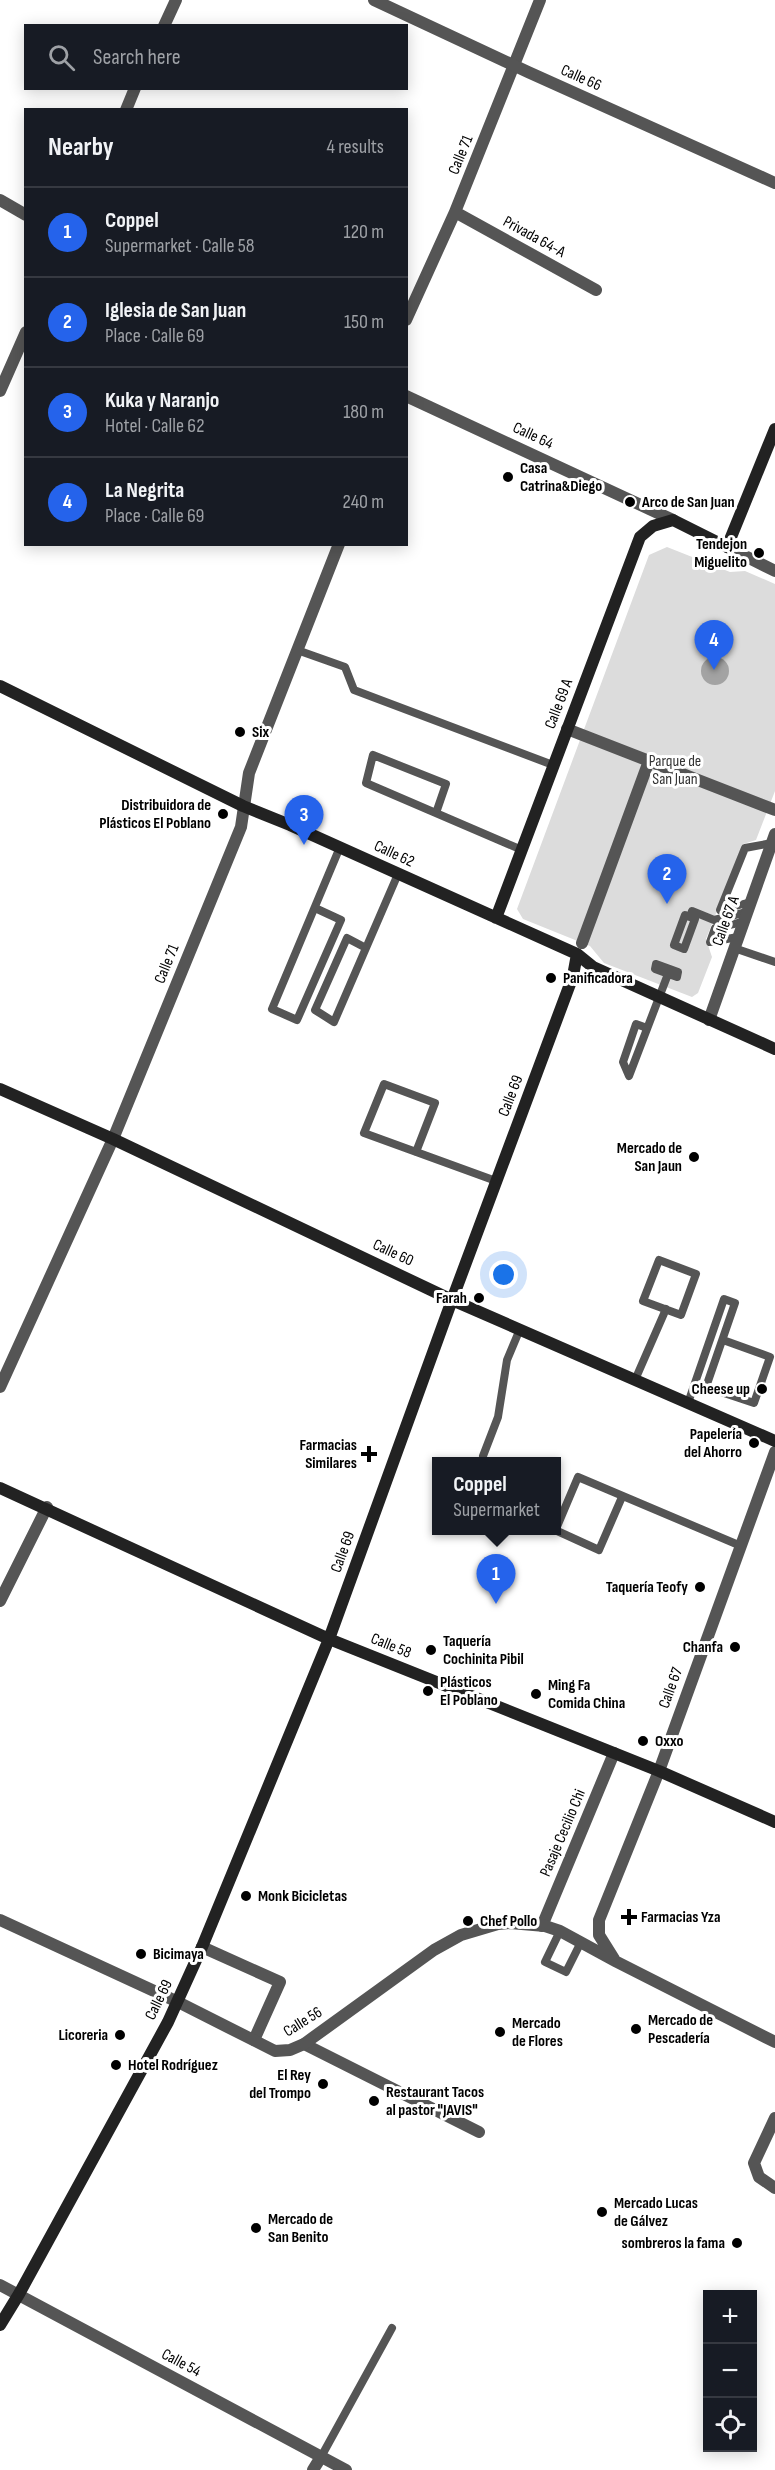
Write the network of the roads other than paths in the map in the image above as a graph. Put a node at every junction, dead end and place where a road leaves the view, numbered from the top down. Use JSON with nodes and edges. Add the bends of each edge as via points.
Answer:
{"nodes":[{"id":1,"x":176,"y":0,"type":"edge"},
{"id":2,"x":374,"y":0,"type":"edge"},
{"id":3,"x":540,"y":0,"type":"edge"},
{"id":4,"x":165,"y":24,"type":"edge"},
{"id":5,"x":515,"y":66,"type":"junction"},
{"id":6,"x":134,"y":90,"type":"edge"},
{"id":7,"x":127,"y":108,"type":"edge"},
{"id":8,"x":775,"y":183,"type":"edge"},
{"id":9,"x":0,"y":200,"type":"edge"},
{"id":10,"x":455,"y":212,"type":"junction"},
{"id":11,"x":24,"y":214,"type":"edge"},
{"id":12,"x":596,"y":290,"type":"dead end"},
{"id":13,"x":408,"y":316,"type":"edge"},
{"id":14,"x":24,"y":337,"type":"edge"},
{"id":15,"x":0,"y":391,"type":"edge"},
{"id":16,"x":408,"y":397,"type":"edge"},
{"id":17,"x":775,"y":429,"type":"edge"},
{"id":18,"x":673,"y":520,"type":"junction"},
{"id":19,"x":338,"y":546,"type":"edge"},
{"id":20,"x":727,"y":547,"type":"junction"},
{"id":21,"x":775,"y":571,"type":"edge"},
{"id":22,"x":297,"y":650,"type":"junction"},
{"id":23,"x":0,"y":686,"type":"edge"},
{"id":24,"x":567,"y":729,"type":"junction"},
{"id":25,"x":649,"y":761,"type":"junction"},
{"id":26,"x":553,"y":765,"type":"junction"},
{"id":27,"x":243,"y":806,"type":"junction"},
{"id":28,"x":775,"y":810,"type":"edge"},
{"id":29,"x":436,"y":813,"type":"junction"},
{"id":30,"x":774,"y":838,"type":"edge"},
{"id":31,"x":340,"y":847,"type":"junction"},
{"id":32,"x":522,"y":849,"type":"junction"},
{"id":33,"x":398,"y":873,"type":"junction"},
{"id":34,"x":315,"y":908,"type":"junction"},
{"id":35,"x":747,"y":912,"type":"junction"},
{"id":36,"x":690,"y":917,"type":"dead end"},
{"id":37,"x":496,"y":918,"type":"junction"},
{"id":38,"x":736,"y":942,"type":"junction"},
{"id":39,"x":366,"y":948,"type":"junction"},
{"id":40,"x":579,"y":949,"type":"junction"},
{"id":41,"x":775,"y":962,"type":"edge"},
{"id":42,"x":668,"y":974,"type":"dead end"},
{"id":43,"x":659,"y":997,"type":"junction"},
{"id":44,"x":709,"y":1020,"type":"junction"},
{"id":45,"x":647,"y":1028,"type":"junction"},
{"id":46,"x":775,"y":1049,"type":"edge"},
{"id":47,"x":0,"y":1089,"type":"edge"},
{"id":48,"x":113,"y":1139,"type":"junction"},
{"id":49,"x":416,"y":1152,"type":"junction"},
{"id":50,"x":496,"y":1181,"type":"junction"},
{"id":51,"x":452,"y":1300,"type":"junction"},
{"id":52,"x":666,"y":1309,"type":"junction"},
{"id":53,"x":520,"y":1329,"type":"junction"},
{"id":54,"x":723,"y":1340,"type":"junction"},
{"id":55,"x":635,"y":1380,"type":"junction"},
{"id":56,"x":0,"y":1387,"type":"edge"},
{"id":57,"x":688,"y":1403,"type":"junction"},
{"id":58,"x":775,"y":1440,"type":"edge"},
{"id":59,"x":775,"y":1452,"type":"edge"},
{"id":60,"x":483,"y":1456,"type":"dead end"},
{"id":61,"x":0,"y":1488,"type":"edge"},
{"id":62,"x":622,"y":1497,"type":"junction"},
{"id":63,"x":47,"y":1508,"type":"junction"},
{"id":64,"x":561,"y":1518,"type":"edge"},
{"id":65,"x":561,"y":1532,"type":"edge"},
{"id":66,"x":741,"y":1546,"type":"junction"},
{"id":67,"x":0,"y":1601,"type":"edge"},
{"id":68,"x":329,"y":1639,"type":"junction"},
{"id":69,"x":614,"y":1753,"type":"junction"},
{"id":70,"x":659,"y":1772,"type":"junction"},
{"id":71,"x":775,"y":1822,"type":"edge"},
{"id":72,"x":0,"y":1920,"type":"edge"},
{"id":73,"x":542,"y":1926,"type":"junction"},
{"id":74,"x":560,"y":1931,"type":"junction"},
{"id":75,"x":599,"y":1935,"type":"joint"},
{"id":76,"x":581,"y":1942,"type":"junction"},
{"id":77,"x":202,"y":1947,"type":"junction"},
{"id":78,"x":617,"y":1962,"type":"junction"},
{"id":79,"x":178,"y":2002,"type":"junction"},
{"id":80,"x":254,"y":2040,"type":"junction"},
{"id":81,"x":775,"y":2042,"type":"edge"},
{"id":82,"x":304,"y":2044,"type":"junction"},
{"id":83,"x":775,"y":2118,"type":"edge"},
{"id":84,"x":479,"y":2132,"type":"dead end"},
{"id":85,"x":775,"y":2188,"type":"edge"},
{"id":86,"x":0,"y":2285,"type":"edge"},
{"id":87,"x":19,"y":2294,"type":"junction"},
{"id":88,"x":0,"y":2325,"type":"edge"},
{"id":89,"x":392,"y":2328,"type":"dead end"},
{"id":90,"x":321,"y":2457,"type":"junction"},
{"id":91,"x":313,"y":2470,"type":"edge"},
{"id":92,"x":346,"y":2470,"type":"edge"}],
"edges":[{"from":1,"to":4,"type":"street"},
{"from":2,"to":5,"type":"street","name":"Calle 66"},
{"from":3,"to":5,"type":"street","name":"Calle 71"},
{"from":5,"to":8,"type":"street","name":"Calle 66"},
{"from":5,"to":10,"type":"street","name":"Calle 71"},
{"from":6,"to":7,"type":"street"},
{"from":9,"to":11,"type":"street"},
{"from":10,"to":12,"type":"street","name":"Privada 64-A"},
{"from":10,"to":13,"type":"street","name":"Calle 71"},
{"from":14,"to":15,"type":"street"},
{"from":16,"to":18,"type":"street","name":"Calle 64"},
{"from":17,"to":20,"type":"main road"},
{"from":18,"to":20,"type":"main road","name":"Calle 64"},
{"from":18,"to":24,"type":"main road","name":"Calle 69 A","via":[[653,526],[640,537]]},
{"from":19,"to":22,"type":"street","name":"Calle 71"},
{"from":20,"to":21,"type":"street","name":"Calle 64"},
{"from":22,"to":26,"type":"lane","via":[[345,667],[354,690]]},
{"from":22,"to":27,"type":"street","name":"Calle 71","via":[[249,773]]},
{"from":23,"to":27,"type":"main road","name":"Calle 62"},
{"from":24,"to":25,"type":"street"},
{"from":24,"to":26,"type":"main road","name":"Calle 69 A"},
{"from":25,"to":28,"type":"street"},
{"from":25,"to":40,"type":"street","name":"Calle 69"},
{"from":26,"to":32,"type":"main road","name":"Calle 69 A"},
{"from":27,"to":31,"type":"main road","name":"Calle 62"},
{"from":27,"to":48,"type":"street","name":"Calle 71","via":[[241,827]]},
{"from":29,"to":29,"type":"lane","via":[[446,784],[373,755],[366,783]]},
{"from":29,"to":32,"type":"lane"},
{"from":30,"to":35,"type":"street","name":"Calle 67 A"},
{"from":30,"to":35,"type":"lane","via":[[745,848],[720,910]]},
{"from":31,"to":33,"type":"main road","name":"Calle 62"},
{"from":31,"to":34,"type":"lane"},
{"from":32,"to":37,"type":"main road","name":"Calle 69 A"},
{"from":33,"to":37,"type":"main road","name":"Calle 62"},
{"from":33,"to":39,"type":"lane"},
{"from":34,"to":34,"type":"lane","via":[[272,1009],[297,1020],[341,920]]},
{"from":35,"to":36,"type":"lane","via":[[714,920],[692,911]]},
{"from":35,"to":38,"type":"street","name":"Calle 67 A"},
{"from":35,"to":38,"type":"lane","via":[[715,928],[710,942]]},
{"from":37,"to":40,"type":"main road","name":"Calle 62"},
{"from":38,"to":41,"type":"lane"},
{"from":38,"to":44,"type":"street","name":"Calle 67 A"},
{"from":39,"to":39,"type":"lane","via":[[334,1022],[315,1010],[346,938]]},
{"from":40,"to":43,"type":"main road","name":"Calle 62","via":[[594,967]]},
{"from":40,"to":50,"type":"main road","name":"Calle 69","via":[[573,976]]},
{"from":42,"to":43,"type":"lane"},
{"from":43,"to":44,"type":"main road","name":"Calle 62"},
{"from":43,"to":45,"type":"lane"},
{"from":44,"to":46,"type":"main road","name":"Calle 62"},
{"from":45,"to":45,"type":"lane","via":[[637,1057],[629,1076],[623,1062],[636,1024]]},
{"from":47,"to":48,"type":"main road","name":"Calle 60"},
{"from":48,"to":51,"type":"main road","name":"Calle 60"},
{"from":48,"to":56,"type":"street","name":"Calle 71"},
{"from":49,"to":49,"type":"lane","via":[[364,1133],[384,1084],[435,1103]]},
{"from":49,"to":50,"type":"lane"},
{"from":50,"to":51,"type":"main road","name":"Calle 69"},
{"from":51,"to":53,"type":"main road","name":"Calle 60"},
{"from":51,"to":68,"type":"main road","name":"Calle 69"},
{"from":52,"to":52,"type":"lane","via":[[681,1315],[696,1274],[659,1260],[643,1301]]},
{"from":52,"to":55,"type":"lane"},
{"from":53,"to":55,"type":"main road","name":"Calle 60"},
{"from":53,"to":60,"type":"lane","via":[[507,1360],[498,1417]]},
{"from":54,"to":54,"type":"lane","via":[[706,1387],[754,1403],[770,1357]]},
{"from":54,"to":57,"type":"lane","via":[[735,1303],[724,1299]]},
{"from":55,"to":57,"type":"main road","name":"Calle 60"},
{"from":57,"to":58,"type":"main road","name":"Calle 60"},
{"from":59,"to":66,"type":"street","name":"Calle 67"},
{"from":61,"to":63,"type":"main road","name":"Calle 58"},
{"from":62,"to":64,"type":"lane","via":[[578,1477]]},
{"from":62,"to":65,"type":"lane","via":[[599,1550]]},
{"from":62,"to":66,"type":"lane"},
{"from":63,"to":67,"type":"street"},
{"from":63,"to":68,"type":"main road","name":"Calle 58"},
{"from":66,"to":70,"type":"street","name":"Calle 67"},
{"from":68,"to":69,"type":"main road","name":"Calle 58"},
{"from":68,"to":77,"type":"main road","name":"Calle 69"},
{"from":69,"to":70,"type":"main road","name":"Calle 58"},
{"from":69,"to":73,"type":"street","name":"Pasaje Cecilio Chi"},
{"from":70,"to":71,"type":"main road","name":"Calle 58"},
{"from":70,"to":75,"type":"street","name":"Calle 67","via":[[599,1920]]},
{"from":72,"to":79,"type":"street","name":"Calle 56"},
{"from":73,"to":74,"type":"street","name":"Calle 56"},
{"from":73,"to":82,"type":"street","name":"Calle 56","via":[[498,1924],[461,1935],[434,1950]]},
{"from":74,"to":76,"type":"street","name":"Calle 56"},
{"from":74,"to":76,"type":"lane","via":[[545,1962],[566,1972]]},
{"from":75,"to":78,"type":"street","name":"Calle 56"},
{"from":76,"to":78,"type":"street","name":"Calle 56"},
{"from":77,"to":79,"type":"main road","name":"Calle 69"},
{"from":77,"to":80,"type":"street","via":[[280,1982]]},
{"from":78,"to":81,"type":"street","name":"Calle 56"},
{"from":79,"to":80,"type":"street","name":"Calle 56"},
{"from":79,"to":87,"type":"main road","name":"Calle 69"},
{"from":80,"to":82,"type":"street","name":"Calle 56","via":[[282,2052]]},
{"from":82,"to":84,"type":"street"},
{"from":83,"to":85,"type":"street","via":[[754,2163],[759,2177]]},
{"from":86,"to":87,"type":"street","name":"Calle 54"},
{"from":87,"to":88,"type":"main road","name":"Calle 69"},
{"from":87,"to":90,"type":"street","name":"Calle 54"},
{"from":89,"to":90,"type":"lane"},
{"from":90,"to":91,"type":"street"},
{"from":90,"to":92,"type":"street","name":"Calle 54"}]}
